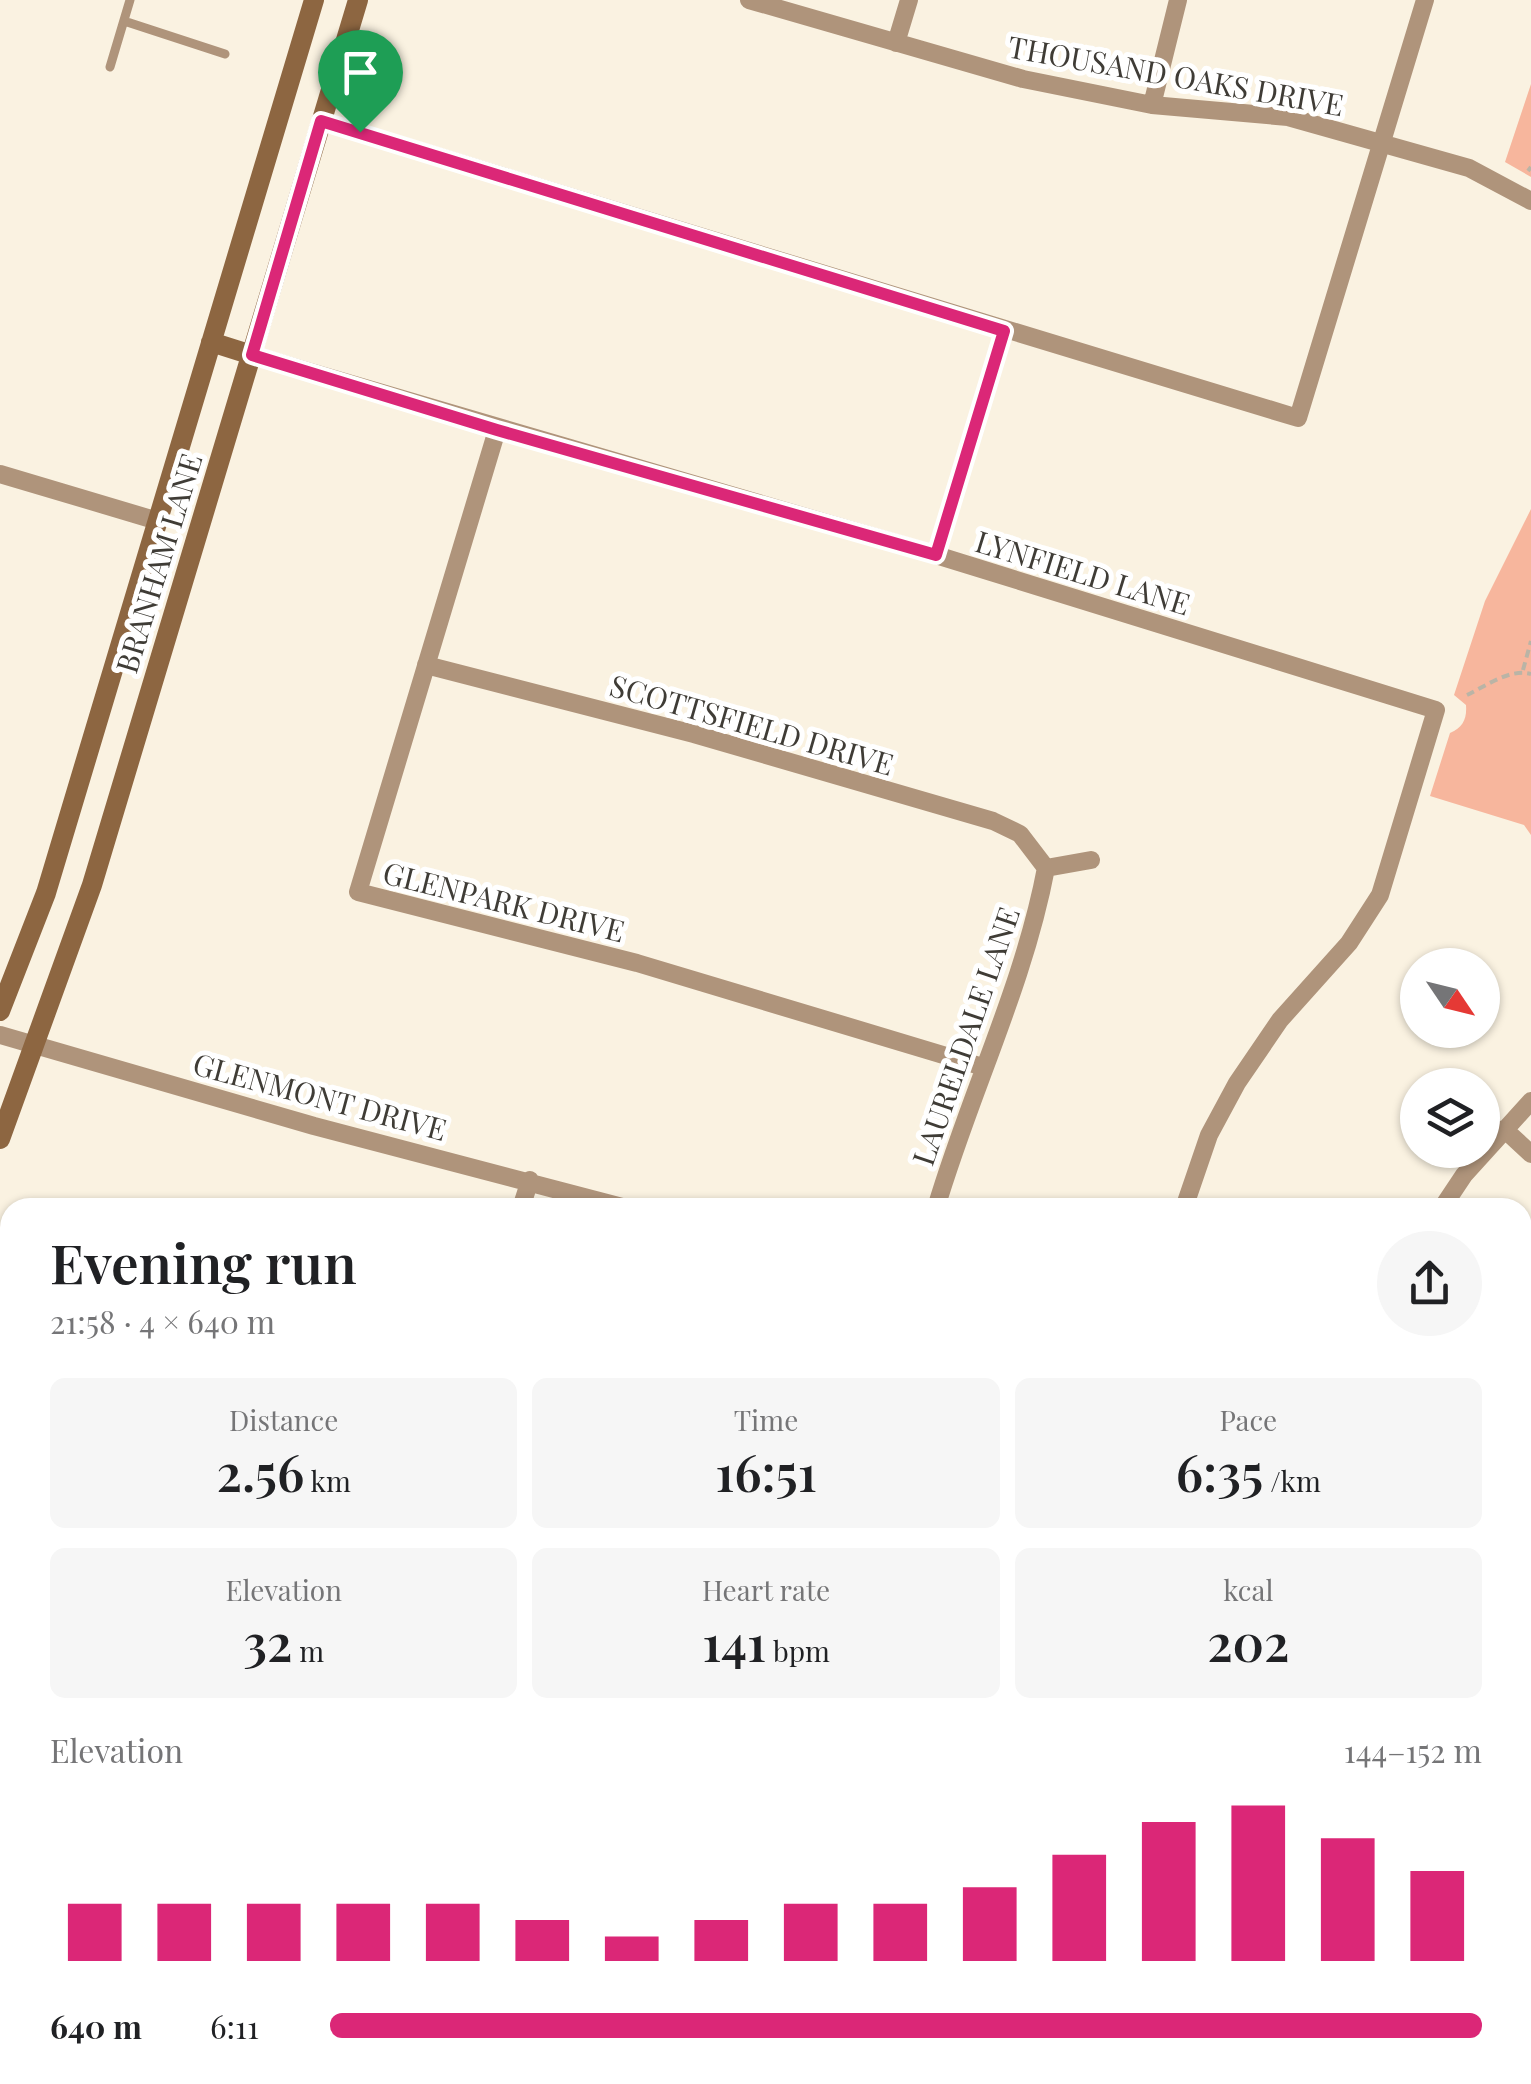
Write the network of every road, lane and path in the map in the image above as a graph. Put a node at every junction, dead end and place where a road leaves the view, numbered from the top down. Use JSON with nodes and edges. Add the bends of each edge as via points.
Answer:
{"nodes":[{"id":1,"x":130,"y":0,"type":"edge"},
{"id":2,"x":314,"y":0,"type":"edge"},
{"id":3,"x":358,"y":0,"type":"edge"},
{"id":4,"x":749,"y":0,"type":"edge"},
{"id":5,"x":909,"y":0,"type":"edge"},
{"id":6,"x":1178,"y":0,"type":"edge"},
{"id":7,"x":1425,"y":0,"type":"edge"},
{"id":8,"x":124,"y":21,"type":"junction"},
{"id":9,"x":896,"y":43,"type":"junction"},
{"id":10,"x":225,"y":54,"type":"dead end"},
{"id":11,"x":110,"y":67,"type":"dead end"},
{"id":12,"x":1152,"y":105,"type":"junction"},
{"id":13,"x":321,"y":121,"type":"junction"},
{"id":14,"x":1382,"y":143,"type":"junction"},
{"id":15,"x":1531,"y":201,"type":"edge"},
{"id":16,"x":1004,"y":331,"type":"junction"},
{"id":17,"x":211,"y":342,"type":"junction"},
{"id":18,"x":252,"y":355,"type":"junction"},
{"id":19,"x":497,"y":430,"type":"junction"},
{"id":20,"x":0,"y":474,"type":"edge"},
{"id":21,"x":158,"y":521,"type":"junction"},
{"id":22,"x":936,"y":555,"type":"junction"},
{"id":23,"x":1531,"y":642,"type":"edge"},
{"id":24,"x":426,"y":665,"type":"junction"},
{"id":25,"x":1522,"y":672,"type":"junction"},
{"id":26,"x":1531,"y":674,"type":"edge"},
{"id":27,"x":1467,"y":695,"type":"dead end"},
{"id":28,"x":1091,"y":860,"type":"dead end"},
{"id":29,"x":1046,"y":868,"type":"junction"},
{"id":30,"x":0,"y":1011,"type":"edge"},
{"id":31,"x":0,"y":1035,"type":"edge"},
{"id":32,"x":33,"y":1044,"type":"junction"},
{"id":33,"x":983,"y":1067,"type":"junction"},
{"id":34,"x":1531,"y":1101,"type":"edge"},
{"id":35,"x":1504,"y":1130,"type":"junction"},
{"id":36,"x":0,"y":1139,"type":"edge"},
{"id":37,"x":1531,"y":1154,"type":"edge"},
{"id":38,"x":530,"y":1180,"type":"junction"},
{"id":39,"x":524,"y":1198,"type":"edge"},
{"id":40,"x":592,"y":1198,"type":"edge"},
{"id":41,"x":939,"y":1198,"type":"edge"},
{"id":42,"x":1187,"y":1198,"type":"edge"},
{"id":43,"x":1450,"y":1198,"type":"edge"}],
"edges":[{"from":1,"to":8,"type":"lane"},
{"from":2,"to":17,"type":"main road","name":"BRANHAM LANE"},
{"from":3,"to":13,"type":"main road","name":"BRANHAM LANE"},
{"from":4,"to":9,"type":"street","name":"THOUSAND OAKS DRIVE"},
{"from":5,"to":9,"type":"street"},
{"from":6,"to":12,"type":"street"},
{"from":7,"to":14,"type":"street"},
{"from":8,"to":10,"type":"lane"},
{"from":8,"to":11,"type":"lane"},
{"from":9,"to":12,"type":"street","name":"THOUSAND OAKS DRIVE","via":[[1023,79]]},
{"from":12,"to":14,"type":"street","name":"THOUSAND OAKS DRIVE","via":[[1288,117]]},
{"from":13,"to":16,"type":"street"},
{"from":13,"to":18,"type":"main road","name":"BRANHAM LANE"},
{"from":14,"to":15,"type":"street","name":"THOUSAND OAKS DRIVE","via":[[1469,168]]},
{"from":14,"to":16,"type":"street","via":[[1298,418]]},
{"from":16,"to":22,"type":"street"},
{"from":17,"to":18,"type":"main road"},
{"from":17,"to":21,"type":"main road","name":"BRANHAM LANE"},
{"from":18,"to":19,"type":"street","name":"LYNFIELD LANE"},
{"from":18,"to":32,"type":"main road","name":"BRANHAM LANE","via":[[92,885]]},
{"from":19,"to":22,"type":"street","name":"LYNFIELD LANE"},
{"from":19,"to":24,"type":"street","name":"GLENPARK DRIVE"},
{"from":20,"to":21,"type":"street"},
{"from":21,"to":30,"type":"main road","name":"BRANHAM LANE","via":[[46,893]]},
{"from":22,"to":42,"type":"street","name":"LYNFIELD LANE","via":[[1436,710],[1380,895],[1237,1083],[1208,1135]]},
{"from":23,"to":25,"type":"path"},
{"from":24,"to":29,"type":"street","name":"SCOTTSFIELD DRIVE","via":[[993,821],[1020,834]]},
{"from":24,"to":33,"type":"street","name":"GLENPARK DRIVE","via":[[358,892],[637,963]]},
{"from":25,"to":26,"type":"path"},
{"from":25,"to":27,"type":"path"},
{"from":28,"to":29,"type":"street"},
{"from":29,"to":33,"type":"street","name":"LAURELDALE LANE","via":[[1010,1002]]},
{"from":31,"to":32,"type":"street","name":"GLENMONT DRIVE"},
{"from":32,"to":36,"type":"main road","name":"BRANHAM LANE"},
{"from":32,"to":38,"type":"street","name":"GLENMONT DRIVE"},
{"from":33,"to":41,"type":"street","name":"LAURELDALE LANE"},
{"from":34,"to":35,"type":"street"},
{"from":35,"to":37,"type":"street"},
{"from":35,"to":43,"type":"street"},
{"from":38,"to":39,"type":"street"},
{"from":38,"to":40,"type":"street","name":"GLENMONT DRIVE"}]}
